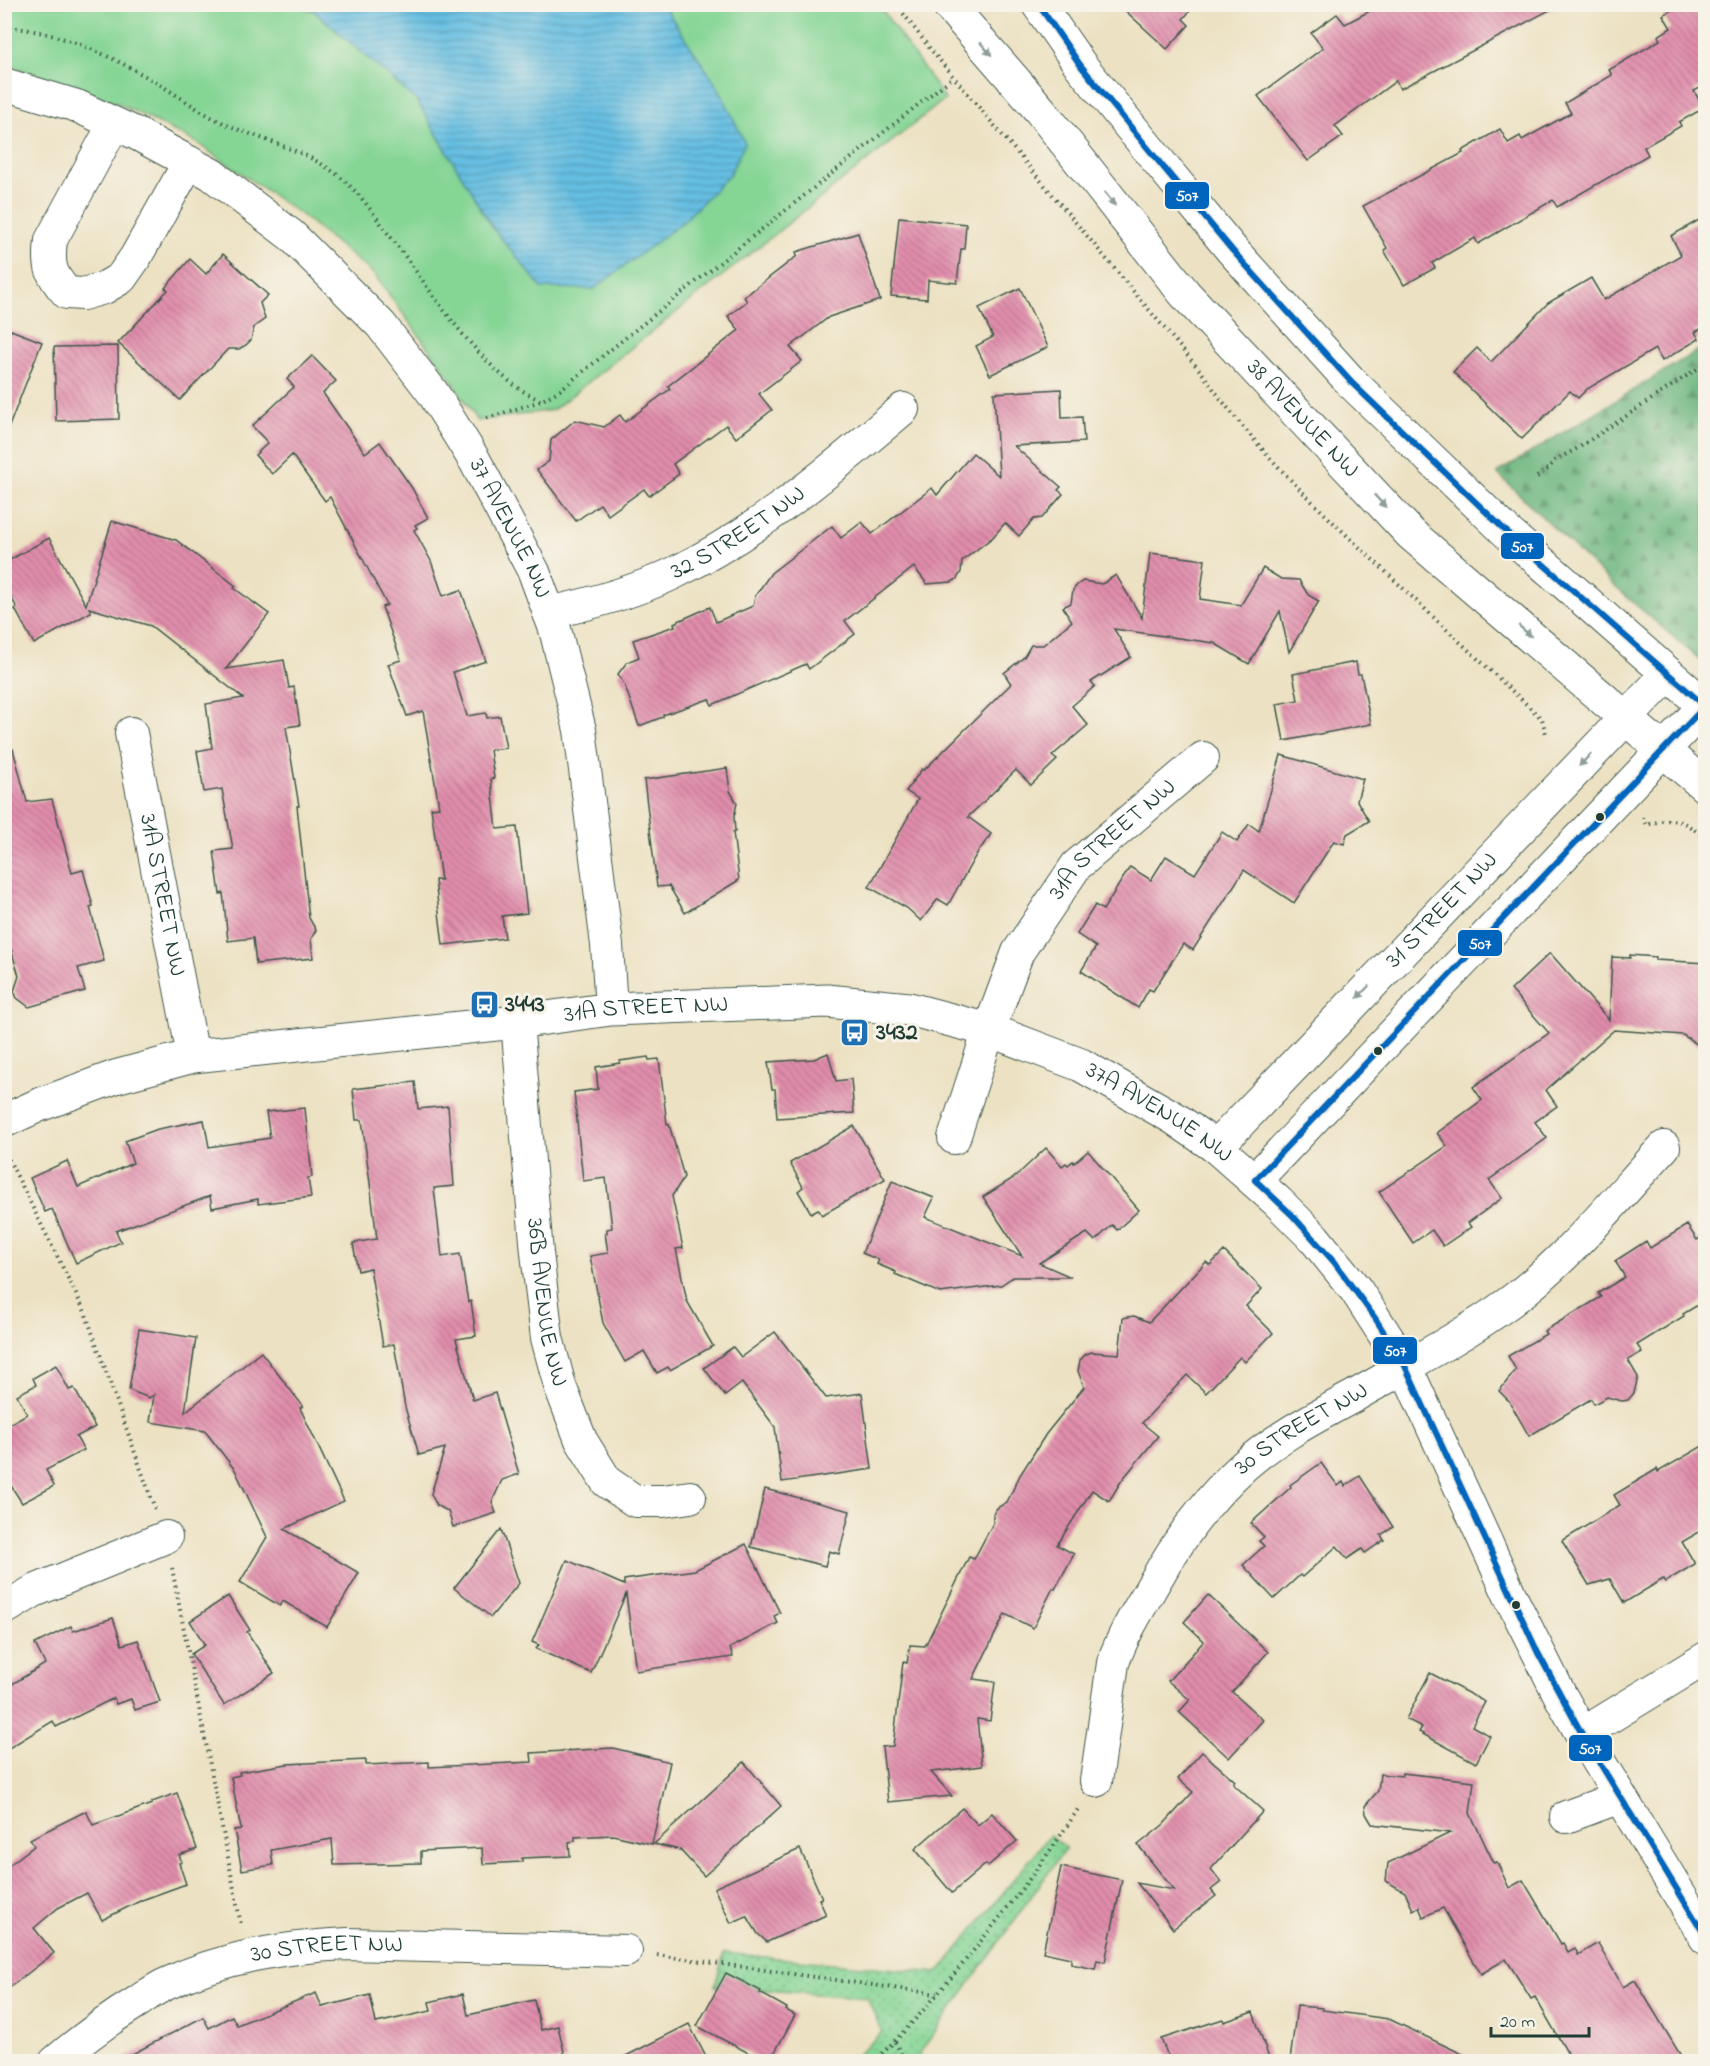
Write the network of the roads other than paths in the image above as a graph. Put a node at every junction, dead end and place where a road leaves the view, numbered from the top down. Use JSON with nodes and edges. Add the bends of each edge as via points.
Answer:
{"nodes":[{"id":1,"x":948,"y":4,"type":"edge"},
{"id":2,"x":1038,"y":4,"type":"edge"},
{"id":3,"x":4,"y":84,"type":"edge"},
{"id":4,"x":114,"y":124,"type":"junction"},
{"id":5,"x":189,"y":162,"type":"junction"},
{"id":6,"x":903,"y":409,"type":"dead end"},
{"id":7,"x":549,"y":613,"type":"junction"},
{"id":8,"x":1667,"y":675,"type":"junction"},
{"id":9,"x":1705,"y":707,"type":"edge"},
{"id":10,"x":1625,"y":718,"type":"junction"},
{"id":11,"x":131,"y":733,"type":"dead end"},
{"id":12,"x":1662,"y":750,"type":"junction"},
{"id":13,"x":1203,"y":758,"type":"dead end"},
{"id":14,"x":1706,"y":787,"type":"edge"},
{"id":15,"x":611,"y":1009,"type":"junction"},
{"id":16,"x":517,"y":1022,"type":"junction"},
{"id":17,"x":989,"y":1030,"type":"junction"},
{"id":18,"x":193,"y":1056,"type":"junction"},
{"id":19,"x":4,"y":1121,"type":"edge"},
{"id":20,"x":954,"y":1138,"type":"dead end"},
{"id":21,"x":1216,"y":1147,"type":"junction"},
{"id":22,"x":1664,"y":1147,"type":"dead end"},
{"id":23,"x":1255,"y":1180,"type":"junction"},
{"id":24,"x":1405,"y":1366,"type":"junction"},
{"id":25,"x":690,"y":1497,"type":"dead end"},
{"id":26,"x":166,"y":1537,"type":"dead end"},
{"id":27,"x":4,"y":1609,"type":"edge"},
{"id":28,"x":1706,"y":1658,"type":"edge"},
{"id":29,"x":1582,"y":1734,"type":"junction"},
{"id":30,"x":1096,"y":1781,"type":"road end"},
{"id":31,"x":1620,"y":1797,"type":"junction"},
{"id":32,"x":1566,"y":1817,"type":"dead end"},
{"id":33,"x":1706,"y":1938,"type":"edge"},
{"id":34,"x":626,"y":1951,"type":"road end"},
{"id":35,"x":55,"y":2061,"type":"edge"}],
"edges":[{"from":1,"to":10,"type":"street","name":"38 AVENUE NW","one_way":true,"via":[[1040,110],[1185,294],[1411,534]]},
{"from":2,"to":8,"type":"street","via":[[1081,66],[1164,168],[1352,383],[1510,535]]},
{"from":3,"to":4,"type":"street","name":"37 AVENUE NW","via":[[77,106]]},
{"from":4,"to":5,"type":"street","name":"37 AVENUE NW"},
{"from":4,"to":5,"type":"street","via":[[51,240],[49,256],[54,279],[67,293],[83,294],[121,278]]},
{"from":5,"to":7,"type":"street","name":"37 AVENUE NW","via":[[211,174],[300,244],[381,325],[433,393],[475,461],[534,572]]},
{"from":6,"to":7,"type":"street","name":"32 STREET NW","via":[[810,486],[716,551],[669,575]]},
{"from":7,"to":15,"type":"street","name":"37 AVENUE NW","via":[[580,730],[607,945]]},
{"from":8,"to":9,"type":"street"},
{"from":8,"to":10,"type":"street","name":"31 STREET NW"},
{"from":9,"to":12,"type":"street"},
{"from":10,"to":12,"type":"street","name":"38 AVENUE NW"},
{"from":10,"to":21,"type":"street","name":"31 STREET NW","one_way":true},
{"from":11,"to":18,"type":"street","name":"31A STREET NW"},
{"from":12,"to":14,"type":"street","name":"38 AVENUE NW"},
{"from":12,"to":23,"type":"street"},
{"from":13,"to":17,"type":"street","name":"31A STREET NW","via":[[1076,866],[1018,952]]},
{"from":15,"to":16,"type":"street","name":"31A STREET NW"},
{"from":15,"to":17,"type":"street","name":"31A STREET NW","via":[[827,1001],[909,1009]]},
{"from":16,"to":18,"type":"street","name":"31A STREET NW"},
{"from":16,"to":25,"type":"street","name":"36B AVENUE NW","via":[[537,1253],[548,1338],[560,1386],[581,1440],[607,1482],[635,1501]]},
{"from":17,"to":20,"type":"street","name":"31A STREET NW"},
{"from":17,"to":21,"type":"street","name":"37A AVENUE NW","via":[[1081,1065]]},
{"from":18,"to":19,"type":"street","name":"31A STREET NW","via":[[115,1077]]},
{"from":21,"to":23,"type":"street","name":"37A AVENUE NW"},
{"from":22,"to":24,"type":"street","name":"30 STREET NW","via":[[1543,1276],[1488,1317]]},
{"from":23,"to":24,"type":"street","name":"37A AVENUE NW","via":[[1334,1262]]},
{"from":24,"to":29,"type":"street","name":"37A AVENUE NW","via":[[1514,1604]]},
{"from":24,"to":30,"type":"street","name":"30 STREET NW","via":[[1290,1431],[1264,1450],[1227,1482],[1188,1529],[1165,1563],[1113,1663]]},
{"from":26,"to":27,"type":"street","via":[[34,1591]]},
{"from":28,"to":29,"type":"street"},
{"from":29,"to":31,"type":"street","name":"37A AVENUE NW"},
{"from":31,"to":32,"type":"street"},
{"from":31,"to":33,"type":"street","name":"37A AVENUE NW"},
{"from":34,"to":35,"type":"street","name":"30 STREET NW","via":[[347,1944],[302,1946],[247,1956],[163,1986],[103,2024]]}]}
